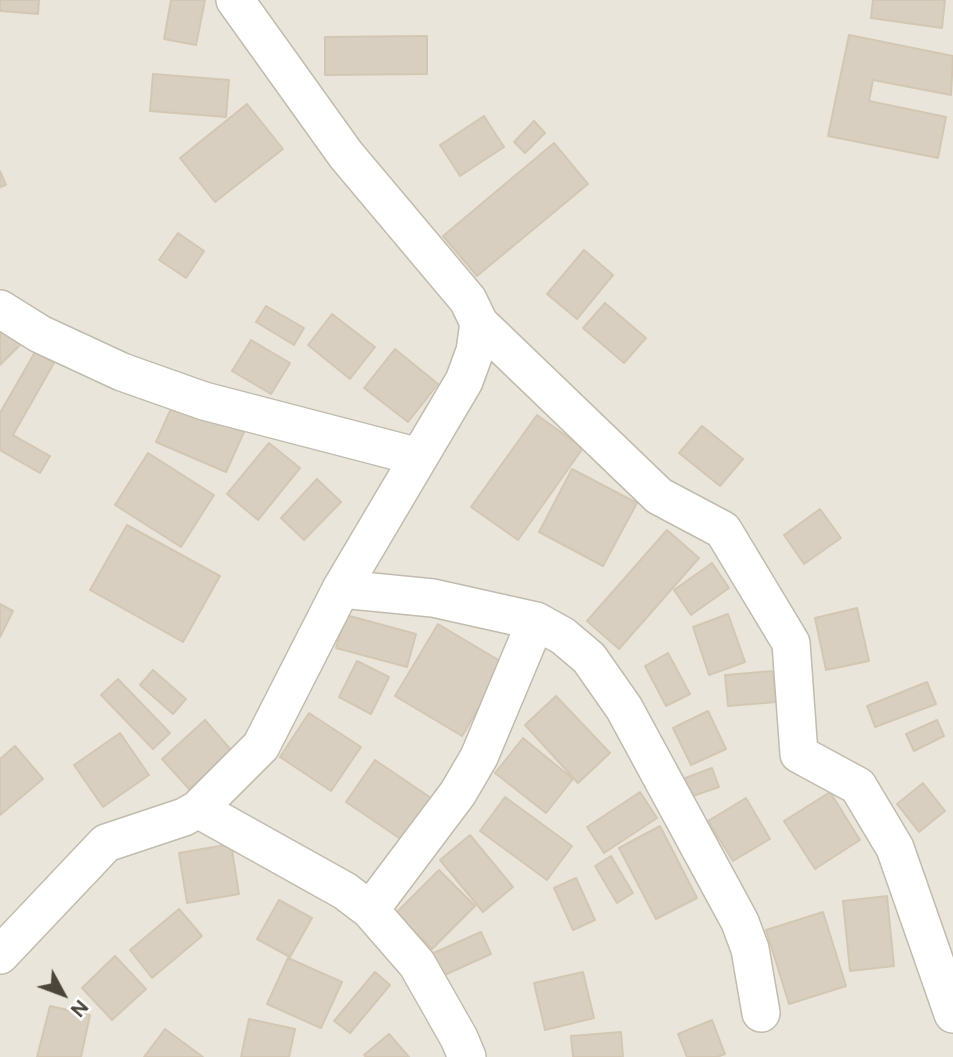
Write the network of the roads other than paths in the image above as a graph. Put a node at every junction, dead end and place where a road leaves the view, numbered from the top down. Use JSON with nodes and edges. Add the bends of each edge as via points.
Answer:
{"nodes":[{"id":1,"x":235,"y":0,"type":"edge"},
{"id":2,"x":0,"y":309,"type":"edge"},
{"id":3,"x":479,"y":323,"type":"junction"},
{"id":4,"x":419,"y":457,"type":"junction"},
{"id":5,"x":341,"y":589,"type":"junction"},
{"id":6,"x":536,"y":621,"type":"junction"},
{"id":7,"x":198,"y":809,"type":"junction"},
{"id":8,"x":370,"y":910,"type":"junction"},
{"id":9,"x":0,"y":955,"type":"edge"},
{"id":10,"x":761,"y":1013,"type":"dead end"},
{"id":11,"x":953,"y":1014,"type":"edge"},
{"id":12,"x":467,"y":1057,"type":"edge"}],
"edges":[{"from":1,"to":3,"type":"street","via":[[346,155],[468,300]]},
{"from":2,"to":4,"type":"street","via":[[40,334],[122,372],[204,401]]},
{"from":3,"to":4,"type":"street","via":[[464,381]]},
{"from":3,"to":11,"type":"street","via":[[659,496],[723,530],[791,643],[799,754],[858,786],[895,848]]},
{"from":4,"to":5,"type":"street"},
{"from":5,"to":6,"type":"street","via":[[433,598]]},
{"from":5,"to":7,"type":"street","via":[[261,746]]},
{"from":6,"to":8,"type":"street","via":[[479,757],[458,793]]},
{"from":6,"to":10,"type":"street","via":[[563,636],[589,659],[624,708],[740,922],[750,949]]},
{"from":7,"to":8,"type":"street","via":[[345,891]]},
{"from":7,"to":9,"type":"street","via":[[106,843]]},
{"from":8,"to":12,"type":"street","via":[[417,964]]}]}
